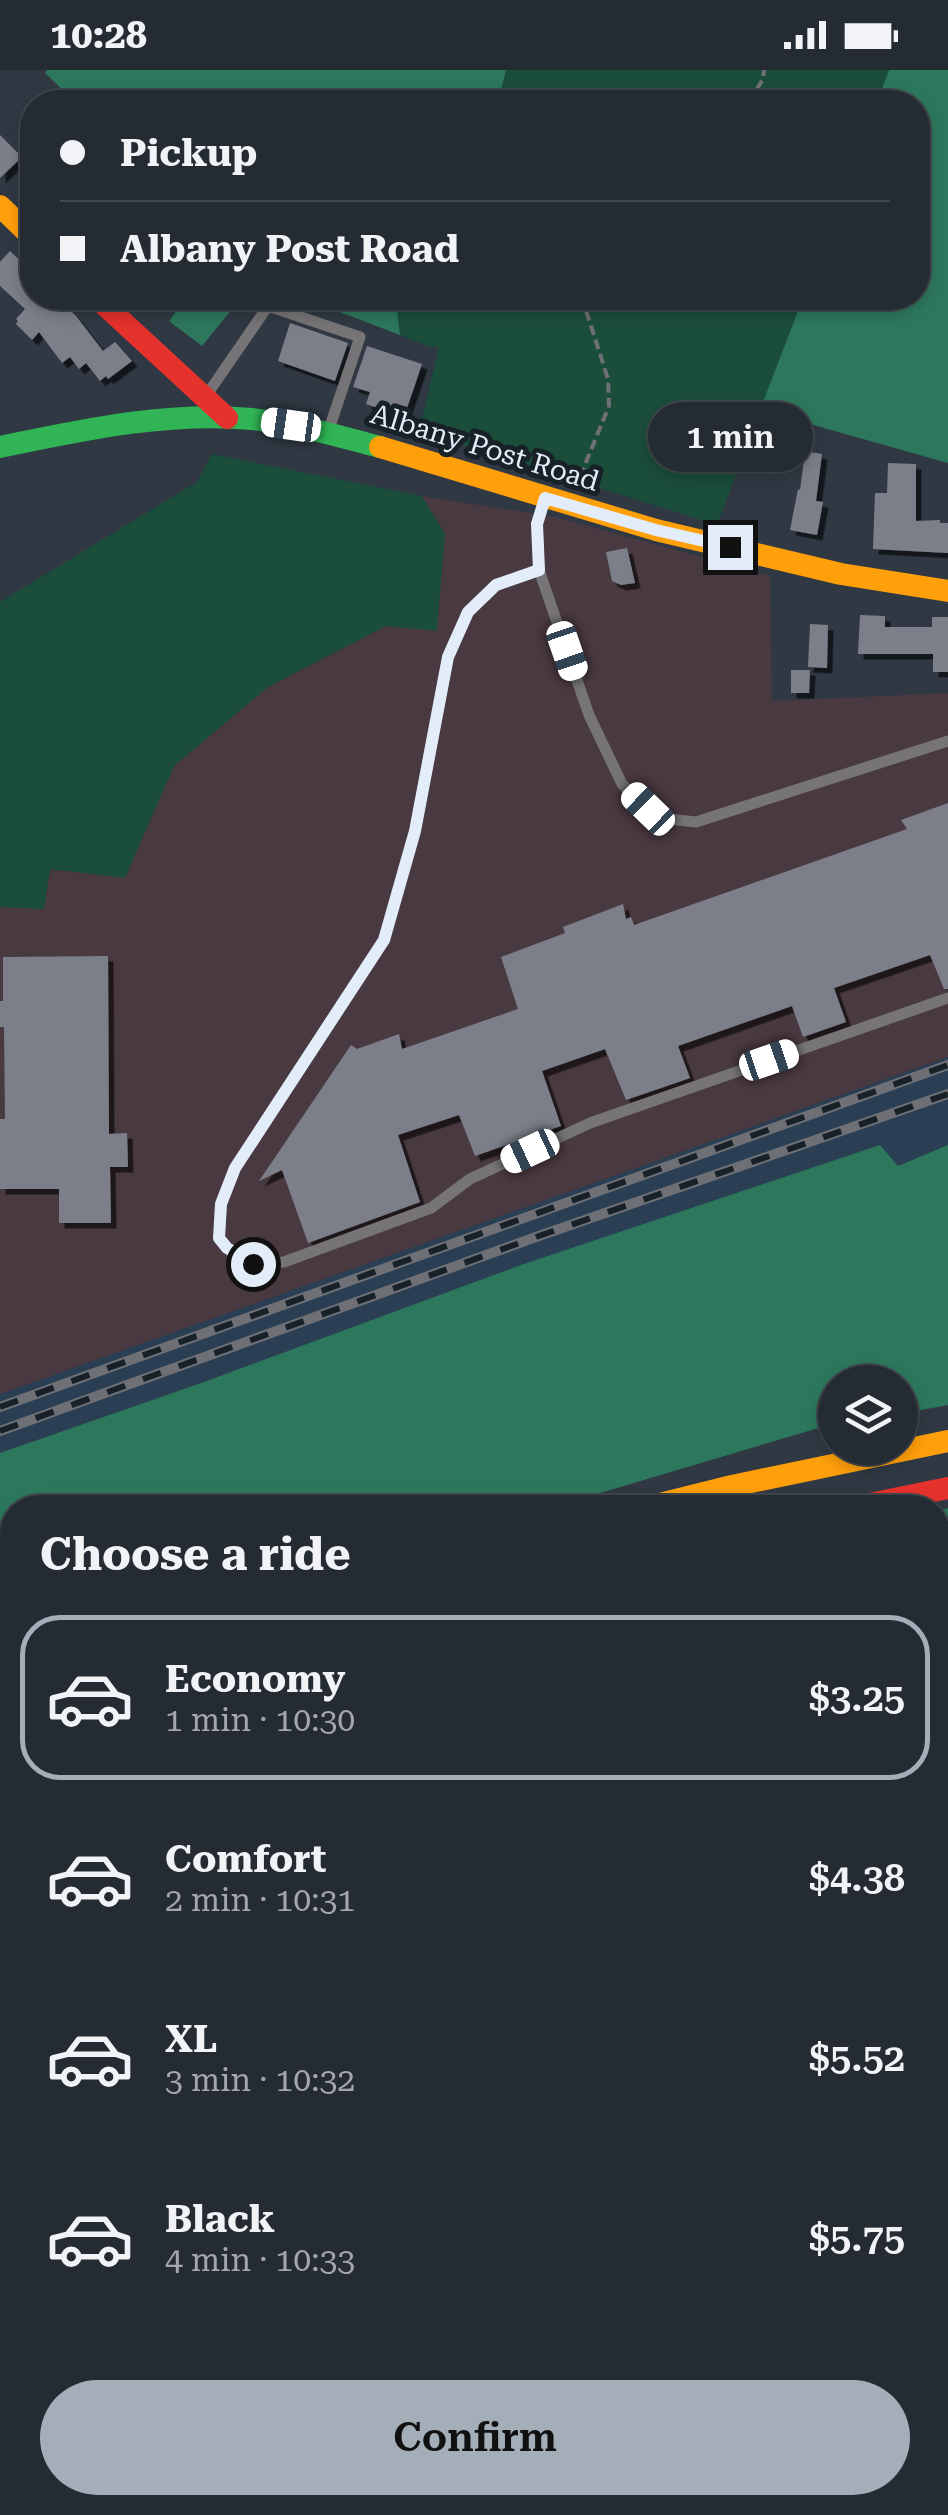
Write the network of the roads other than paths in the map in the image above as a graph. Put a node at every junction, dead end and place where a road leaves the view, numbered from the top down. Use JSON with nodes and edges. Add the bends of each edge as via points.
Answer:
{"nodes":[{"id":1,"x":0,"y":206,"type":"edge"},
{"id":2,"x":20,"y":225,"type":"edge"},
{"id":3,"x":110,"y":310,"type":"edge"},
{"id":4,"x":265,"y":310,"type":"edge"},
{"id":5,"x":280,"y":310,"type":"edge"},
{"id":6,"x":205,"y":398,"type":"junction"},
{"id":7,"x":226,"y":418,"type":"junction"},
{"id":8,"x":328,"y":432,"type":"junction"},
{"id":9,"x":0,"y":447,"type":"edge"},
{"id":10,"x":545,"y":498,"type":"junction"},
{"id":11,"x":539,"y":570,"type":"junction"},
{"id":12,"x":948,"y":591,"type":"edge"},
{"id":13,"x":948,"y":740,"type":"edge"},
{"id":14,"x":948,"y":998,"type":"edge"},
{"id":15,"x":948,"y":1441,"type":"edge"},
{"id":16,"x":948,"y":1488,"type":"edge"},
{"id":17,"x":696,"y":1495,"type":"edge"},
{"id":18,"x":914,"y":1495,"type":"edge"}],
"edges":[{"from":1,"to":2,"type":"main road"},
{"from":3,"to":6,"type":"main road"},
{"from":4,"to":6,"type":"lane"},
{"from":5,"to":8,"type":"lane","via":[[360,337]]},
{"from":6,"to":7,"type":"main road"},
{"from":7,"to":8,"type":"main road","name":"Albany Post Road"},
{"from":7,"to":9,"type":"main road","name":"Albany Post Road","via":[[127,423]]},
{"from":8,"to":10,"type":"main road","name":"Albany Post Road"},
{"from":10,"to":11,"type":"lane","via":[[537,524]]},
{"from":10,"to":12,"type":"main road","name":"Albany Post Road","via":[[841,574]]},
{"from":11,"to":13,"type":"lane","via":[[588,716],[622,784],[668,819],[696,822]]},
{"from":11,"to":14,"type":"lane","via":[[496,585],[468,612],[448,657],[415,831],[384,940],[235,1168],[219,1220],[227,1248],[253,1264],[316,1252],[431,1208],[470,1180],[590,1123]]},
{"from":15,"to":17,"type":"main road"},
{"from":16,"to":18,"type":"main road"}]}
